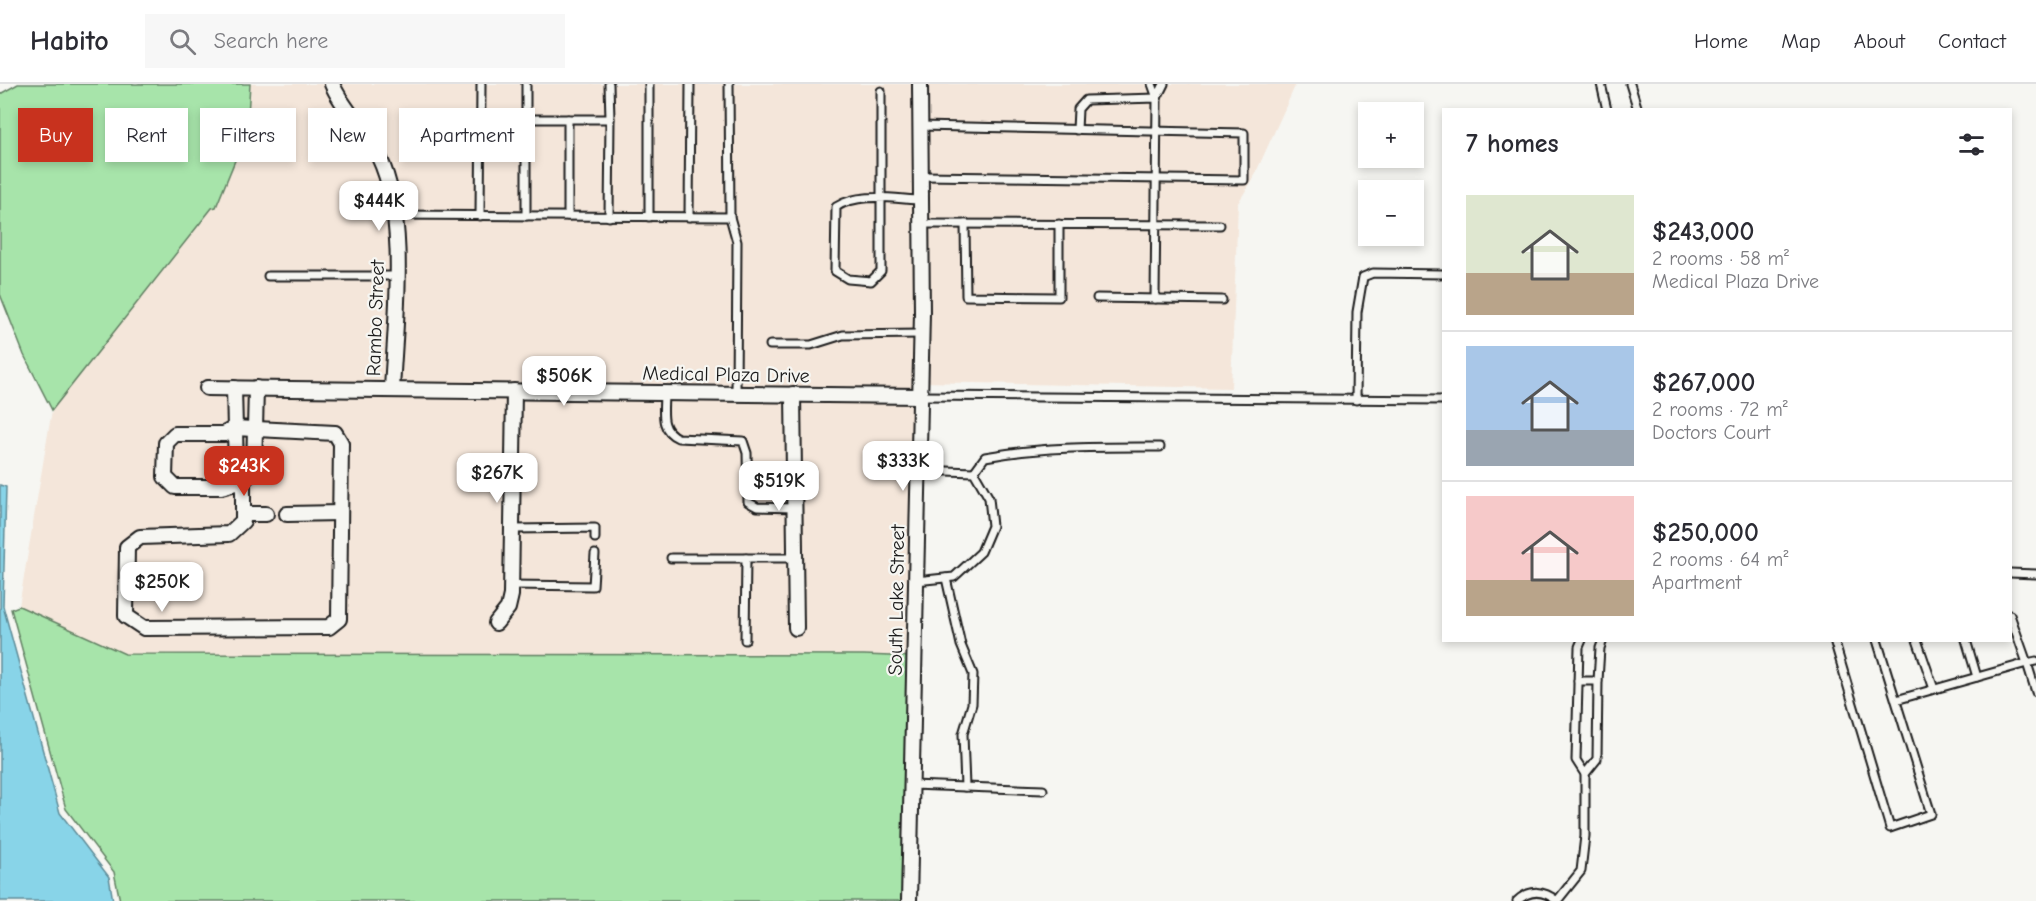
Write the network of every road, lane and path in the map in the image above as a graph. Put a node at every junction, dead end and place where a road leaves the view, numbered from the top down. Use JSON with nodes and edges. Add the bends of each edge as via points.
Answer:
{"nodes":[{"id":1,"x":332,"y":84,"type":"edge"},
{"id":2,"x":481,"y":84,"type":"edge"},
{"id":3,"x":526,"y":84,"type":"edge"},
{"id":4,"x":609,"y":84,"type":"edge"},
{"id":5,"x":649,"y":84,"type":"edge"},
{"id":6,"x":690,"y":84,"type":"edge"},
{"id":7,"x":729,"y":84,"type":"edge"},
{"id":8,"x":920,"y":84,"type":"edge"},
{"id":9,"x":1152,"y":84,"type":"edge"},
{"id":10,"x":1164,"y":84,"type":"edge"},
{"id":11,"x":1601,"y":84,"type":"edge"},
{"id":12,"x":1630,"y":84,"type":"edge"},
{"id":13,"x":881,"y":90,"type":"dead end"},
{"id":14,"x":1157,"y":98,"type":"junction"},
{"id":15,"x":526,"y":108,"type":"edge"},
{"id":16,"x":1607,"y":108,"type":"edge"},
{"id":17,"x":1637,"y":108,"type":"edge"},
{"id":18,"x":535,"y":119,"type":"edge"},
{"id":19,"x":568,"y":119,"type":"junction"},
{"id":20,"x":610,"y":119,"type":"junction"},
{"id":21,"x":920,"y":126,"type":"junction"},
{"id":22,"x":1077,"y":130,"type":"junction"},
{"id":23,"x":1157,"y":132,"type":"junction"},
{"id":24,"x":526,"y":162,"type":"edge"},
{"id":25,"x":921,"y":176,"type":"junction"},
{"id":26,"x":1156,"y":179,"type":"junction"},
{"id":27,"x":882,"y":199,"type":"junction"},
{"id":28,"x":921,"y":200,"type":"junction"},
{"id":29,"x":393,"y":215,"type":"junction"},
{"id":30,"x":480,"y":216,"type":"junction"},
{"id":31,"x":526,"y":216,"type":"junction"},
{"id":32,"x":568,"y":216,"type":"junction"},
{"id":33,"x":609,"y":217,"type":"junction"},
{"id":34,"x":649,"y":217,"type":"junction"},
{"id":35,"x":689,"y":217,"type":"junction"},
{"id":36,"x":730,"y":217,"type":"junction"},
{"id":37,"x":921,"y":224,"type":"junction"},
{"id":38,"x":965,"y":224,"type":"junction"},
{"id":39,"x":1059,"y":224,"type":"junction"},
{"id":40,"x":1155,"y":224,"type":"junction"},
{"id":41,"x":1220,"y":225,"type":"dead end"},
{"id":42,"x":1442,"y":274,"type":"edge"},
{"id":43,"x":268,"y":276,"type":"dead end"},
{"id":44,"x":397,"y":276,"type":"junction"},
{"id":45,"x":1096,"y":298,"type":"dead end"},
{"id":46,"x":1155,"y":299,"type":"junction"},
{"id":47,"x":1222,"y":300,"type":"dead end"},
{"id":48,"x":921,"y":334,"type":"junction"},
{"id":49,"x":770,"y":345,"type":"dead end"},
{"id":50,"x":207,"y":388,"type":"dead end"},
{"id":51,"x":234,"y":388,"type":"junction"},
{"id":52,"x":256,"y":388,"type":"junction"},
{"id":53,"x":392,"y":390,"type":"junction"},
{"id":54,"x":514,"y":391,"type":"junction"},
{"id":55,"x":664,"y":393,"type":"junction"},
{"id":56,"x":736,"y":394,"type":"junction"},
{"id":57,"x":793,"y":394,"type":"junction"},
{"id":58,"x":921,"y":396,"type":"junction"},
{"id":59,"x":1356,"y":400,"type":"junction"},
{"id":60,"x":1442,"y":400,"type":"edge"},
{"id":61,"x":235,"y":428,"type":"junction"},
{"id":62,"x":255,"y":430,"type":"junction"},
{"id":63,"x":1160,"y":447,"type":"dead end"},
{"id":64,"x":919,"y":470,"type":"junction"},
{"id":65,"x":974,"y":472,"type":"junction"},
{"id":66,"x":243,"y":481,"type":"junction"},
{"id":67,"x":794,"y":508,"type":"junction"},
{"id":68,"x":340,"y":513,"type":"junction"},
{"id":69,"x":243,"y":514,"type":"junction"},
{"id":70,"x":266,"y":514,"type":"dead end"},
{"id":71,"x":287,"y":514,"type":"dead end"},
{"id":72,"x":513,"y":529,"type":"junction"},
{"id":73,"x":595,"y":538,"type":"dead end"},
{"id":74,"x":595,"y":554,"type":"dead end"},
{"id":75,"x":671,"y":558,"type":"dead end"},
{"id":76,"x":746,"y":558,"type":"junction"},
{"id":77,"x":795,"y":558,"type":"junction"},
{"id":78,"x":2012,"y":573,"type":"edge"},
{"id":79,"x":2036,"y":574,"type":"edge"},
{"id":80,"x":946,"y":578,"type":"junction"},
{"id":81,"x":916,"y":581,"type":"junction"},
{"id":82,"x":511,"y":585,"type":"junction"},
{"id":83,"x":2012,"y":621,"type":"edge"},
{"id":84,"x":496,"y":623,"type":"dead end"},
{"id":85,"x":796,"y":628,"type":"dead end"},
{"id":86,"x":745,"y":640,"type":"dead end"},
{"id":87,"x":1582,"y":642,"type":"edge"},
{"id":88,"x":1603,"y":642,"type":"edge"},
{"id":89,"x":1835,"y":642,"type":"edge"},
{"id":90,"x":1878,"y":642,"type":"edge"},
{"id":91,"x":1918,"y":642,"type":"edge"},
{"id":92,"x":1967,"y":642,"type":"edge"},
{"id":93,"x":2036,"y":661,"type":"edge"},
{"id":94,"x":2027,"y":663,"type":"junction"},
{"id":95,"x":1977,"y":677,"type":"junction"},
{"id":96,"x":1578,"y":681,"type":"junction"},
{"id":97,"x":1598,"y":681,"type":"junction"},
{"id":98,"x":1934,"y":689,"type":"junction"},
{"id":99,"x":2036,"y":692,"type":"edge"},
{"id":100,"x":1896,"y":700,"type":"junction"},
{"id":101,"x":1585,"y":774,"type":"junction"},
{"id":102,"x":912,"y":785,"type":"junction"},
{"id":103,"x":965,"y":787,"type":"junction"},
{"id":104,"x":1043,"y":790,"type":"dead end"},
{"id":105,"x":909,"y":901,"type":"edge"},
{"id":106,"x":1517,"y":901,"type":"edge"},
{"id":107,"x":1557,"y":901,"type":"edge"}],
"edges":[{"from":1,"to":29,"type":"street","name":"Rambo Street","via":[[380,157]]},
{"from":2,"to":30,"type":"lane"},
{"from":3,"to":15,"type":"lane"},
{"from":4,"to":20,"type":"lane"},
{"from":5,"to":34,"type":"lane"},
{"from":6,"to":35,"type":"lane"},
{"from":7,"to":36,"type":"lane"},
{"from":8,"to":21,"type":"street","name":"South Lake Street"},
{"from":9,"to":14,"type":"lane"},
{"from":10,"to":14,"type":"lane"},
{"from":11,"to":16,"type":"lane"},
{"from":12,"to":17,"type":"lane"},
{"from":13,"to":27,"type":"lane"},
{"from":14,"to":22,"type":"lane","via":[[1086,100],[1078,109]]},
{"from":14,"to":23,"type":"lane"},
{"from":18,"to":19,"type":"lane"},
{"from":19,"to":20,"type":"lane"},
{"from":19,"to":32,"type":"lane"},
{"from":20,"to":33,"type":"lane"},
{"from":21,"to":22,"type":"lane"},
{"from":21,"to":25,"type":"street","name":"South Lake Street"},
{"from":22,"to":23,"type":"lane"},
{"from":23,"to":26,"type":"lane"},
{"from":23,"to":26,"type":"lane","via":[[1244,134],[1244,180]]},
{"from":24,"to":31,"type":"lane"},
{"from":25,"to":26,"type":"lane"},
{"from":25,"to":28,"type":"street","name":"South Lake Street"},
{"from":26,"to":40,"type":"lane"},
{"from":27,"to":27,"type":"lane","via":[[847,199],[836,207],[835,271],[848,279],[872,280],[881,271]]},
{"from":27,"to":28,"type":"lane"},
{"from":28,"to":37,"type":"street","name":"South Lake Street"},
{"from":29,"to":30,"type":"lane"},
{"from":29,"to":44,"type":"street","name":"Rambo Street"},
{"from":30,"to":31,"type":"lane"},
{"from":31,"to":32,"type":"lane"},
{"from":32,"to":33,"type":"lane"},
{"from":33,"to":34,"type":"lane"},
{"from":34,"to":35,"type":"lane"},
{"from":35,"to":36,"type":"lane"},
{"from":36,"to":56,"type":"lane","via":[[737,242]]},
{"from":37,"to":38,"type":"lane"},
{"from":37,"to":48,"type":"street","name":"South Lake Street"},
{"from":38,"to":39,"type":"lane"},
{"from":38,"to":39,"type":"lane","via":[[966,296],[1036,297],[1059,297]]},
{"from":39,"to":40,"type":"lane"},
{"from":40,"to":41,"type":"lane"},
{"from":40,"to":46,"type":"lane"},
{"from":42,"to":59,"type":"lane","via":[[1372,273],[1363,277],[1358,312]]},
{"from":43,"to":44,"type":"lane"},
{"from":44,"to":53,"type":"street","name":"Rambo Street"},
{"from":45,"to":46,"type":"lane"},
{"from":46,"to":47,"type":"lane"},
{"from":48,"to":49,"type":"lane","via":[[843,335],[811,345]]},
{"from":48,"to":58,"type":"street","name":"South Lake Street"},
{"from":50,"to":51,"type":"street","name":"Medical Plaza Drive"},
{"from":51,"to":52,"type":"street","name":"Medical Plaza Drive"},
{"from":51,"to":61,"type":"street"},
{"from":52,"to":53,"type":"street","name":"Medical Plaza Drive"},
{"from":52,"to":62,"type":"street"},
{"from":53,"to":54,"type":"street","name":"Medical Plaza Drive"},
{"from":54,"to":55,"type":"street","name":"Medical Plaza Drive"},
{"from":54,"to":72,"type":"street"},
{"from":55,"to":56,"type":"street","name":"Medical Plaza Drive"},
{"from":55,"to":67,"type":"lane","via":[[664,423],[670,434],[678,438],[742,441],[747,453],[748,502],[757,507]]},
{"from":56,"to":57,"type":"street","name":"Medical Plaza Drive"},
{"from":57,"to":58,"type":"street","name":"Medical Plaza Drive"},
{"from":57,"to":67,"type":"street"},
{"from":58,"to":59,"type":"lane"},
{"from":58,"to":64,"type":"street","name":"South Lake Street"},
{"from":59,"to":60,"type":"lane"},
{"from":61,"to":62,"type":"street"},
{"from":61,"to":66,"type":"street","via":[[236,471]]},
{"from":61,"to":66,"type":"street","via":[[224,434],[175,434],[166,443],[165,477],[175,488],[221,487]]},
{"from":62,"to":66,"type":"street","via":[[254,470]]},
{"from":62,"to":68,"type":"street","via":[[335,433],[341,443]]},
{"from":63,"to":65,"type":"lane","via":[[1012,452],[985,457]]},
{"from":64,"to":65,"type":"lane"},
{"from":64,"to":81,"type":"street","name":"South Lake Street"},
{"from":65,"to":80,"type":"lane","via":[[988,498],[992,526],[981,552],[954,577]]},
{"from":66,"to":69,"type":"street"},
{"from":67,"to":77,"type":"street"},
{"from":68,"to":69,"type":"street","via":[[339,620],[329,627],[144,628],[126,616],[127,547],[140,537],[229,534],[243,521]]},
{"from":68,"to":71,"type":"street"},
{"from":69,"to":70,"type":"street"},
{"from":72,"to":73,"type":"lane","via":[[595,528]]},
{"from":72,"to":82,"type":"street"},
{"from":74,"to":82,"type":"lane","via":[[593,586]]},
{"from":75,"to":76,"type":"lane"},
{"from":76,"to":77,"type":"lane"},
{"from":76,"to":86,"type":"lane"},
{"from":77,"to":85,"type":"street"},
{"from":78,"to":79,"type":"lane"},
{"from":80,"to":81,"type":"lane"},
{"from":80,"to":103,"type":"lane","via":[[961,645],[973,674],[972,704],[963,734]]},
{"from":81,"to":102,"type":"street","name":"South Lake Street"},
{"from":82,"to":84,"type":"street","via":[[508,608]]},
{"from":83,"to":94,"type":"lane"},
{"from":87,"to":96,"type":"lane"},
{"from":88,"to":97,"type":"lane"},
{"from":89,"to":100,"type":"lane","via":[[1890,828],[1931,814]]},
{"from":90,"to":100,"type":"lane"},
{"from":91,"to":98,"type":"lane"},
{"from":92,"to":95,"type":"lane"},
{"from":93,"to":94,"type":"lane"},
{"from":94,"to":95,"type":"lane"},
{"from":94,"to":99,"type":"lane"},
{"from":95,"to":98,"type":"lane"},
{"from":96,"to":97,"type":"lane"},
{"from":96,"to":101,"type":"lane","via":[[1576,760]]},
{"from":97,"to":101,"type":"lane","via":[[1597,759]]},
{"from":98,"to":100,"type":"lane"},
{"from":101,"to":107,"type":"lane","via":[[1581,871]]},
{"from":102,"to":103,"type":"lane"},
{"from":102,"to":105,"type":"street","name":"South Lake Street"},
{"from":103,"to":104,"type":"lane"},
{"from":106,"to":107,"type":"lane","via":[[1531,892],[1541,892]]}]}
